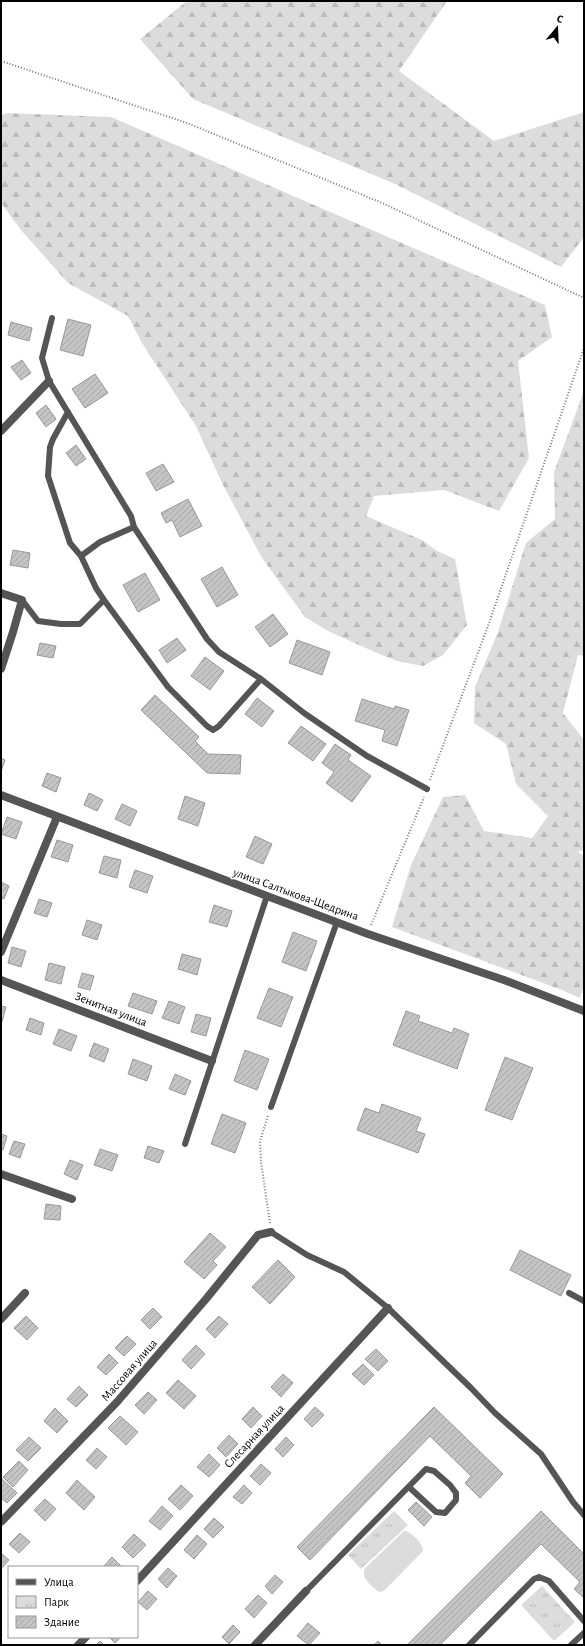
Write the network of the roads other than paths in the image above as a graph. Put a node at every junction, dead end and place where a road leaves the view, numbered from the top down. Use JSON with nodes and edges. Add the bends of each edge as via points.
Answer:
{"nodes":[{"id":1,"x":52,"y":318,"type":"dead end"},
{"id":2,"x":50,"y":381,"type":"junction"},
{"id":3,"x":68,"y":412,"type":"junction"},
{"id":4,"x":1,"y":431,"type":"edge"},
{"id":5,"x":134,"y":527,"type":"junction"},
{"id":6,"x":81,"y":556,"type":"junction"},
{"id":7,"x":1,"y":593,"type":"edge"},
{"id":8,"x":22,"y":600,"type":"junction"},
{"id":9,"x":104,"y":600,"type":"junction"},
{"id":10,"x":1,"y":669,"type":"edge"},
{"id":11,"x":261,"y":679,"type":"junction"},
{"id":12,"x":427,"y":789,"type":"dead end"},
{"id":13,"x":1,"y":795,"type":"edge"},
{"id":14,"x":57,"y":817,"type":"junction"},
{"id":15,"x":267,"y":896,"type":"junction"},
{"id":16,"x":337,"y":922,"type":"junction"},
{"id":17,"x":1,"y":952,"type":"edge"},
{"id":18,"x":1,"y":980,"type":"edge"},
{"id":19,"x":584,"y":1011,"type":"edge"},
{"id":20,"x":212,"y":1061,"type":"junction"},
{"id":21,"x":271,"y":1107,"type":"road end"},
{"id":22,"x":185,"y":1144,"type":"dead end"},
{"id":23,"x":1,"y":1174,"type":"edge"},
{"id":24,"x":72,"y":1199,"type":"dead end"},
{"id":25,"x":270,"y":1229,"type":"joint"},
{"id":26,"x":25,"y":1293,"type":"dead end"},
{"id":27,"x":569,"y":1293,"type":"dead end"},
{"id":28,"x":584,"y":1300,"type":"edge"},
{"id":29,"x":388,"y":1308,"type":"junction"},
{"id":30,"x":1,"y":1319,"type":"edge"},
{"id":31,"x":410,"y":1488,"type":"junction"},
{"id":32,"x":584,"y":1515,"type":"edge"},
{"id":33,"x":1,"y":1522,"type":"edge"},
{"id":34,"x":138,"y":1580,"type":"edge"},
{"id":35,"x":306,"y":1591,"type":"joint"},
{"id":36,"x":584,"y":1621,"type":"edge"},
{"id":37,"x":584,"y":1633,"type":"edge"},
{"id":38,"x":256,"y":1645,"type":"edge"},
{"id":39,"x":469,"y":1645,"type":"edge"},
{"id":40,"x":571,"y":1645,"type":"edge"}],
"edges":[{"from":1,"to":2,"type":"lane","via":[[42,358]]},
{"from":2,"to":3,"type":"lane"},
{"from":2,"to":4,"type":"street"},
{"from":3,"to":5,"type":"lane","via":[[131,516]]},
{"from":3,"to":6,"type":"lane","via":[[50,447],[48,476],[70,543]]},
{"from":5,"to":6,"type":"lane","via":[[100,542]]},
{"from":5,"to":11,"type":"lane","via":[[207,640],[218,652]]},
{"from":6,"to":9,"type":"lane"},
{"from":7,"to":8,"type":"street"},
{"from":8,"to":9,"type":"lane","via":[[38,621],[61,624],[80,624]]},
{"from":8,"to":10,"type":"street"},
{"from":9,"to":11,"type":"lane","via":[[168,687],[213,730],[220,726]]},
{"from":11,"to":12,"type":"lane","via":[[304,713],[367,756]]},
{"from":13,"to":14,"type":"street","name":"улица Салтыкова-Щедрина"},
{"from":14,"to":15,"type":"street","name":"улица Салтыкова-Щедрина"},
{"from":14,"to":17,"type":"street"},
{"from":15,"to":16,"type":"street","name":"улица Салтыкова-Щедрина"},
{"from":15,"to":20,"type":"lane"},
{"from":16,"to":19,"type":"street","name":"улица Салтыкова-Щедрина","via":[[504,980]]},
{"from":16,"to":21,"type":"lane"},
{"from":18,"to":20,"type":"street","name":"Зенитная улица"},
{"from":20,"to":22,"type":"lane"},
{"from":23,"to":24,"type":"street"},
{"from":25,"to":29,"type":"lane","via":[[308,1255],[344,1272]]},
{"from":25,"to":33,"type":"street","name":"Массовая улица","via":[[258,1235],[117,1402]]},
{"from":26,"to":30,"type":"street"},
{"from":27,"to":28,"type":"lane"},
{"from":29,"to":32,"type":"lane","via":[[495,1413],[541,1454]]},
{"from":29,"to":34,"type":"street","name":"Слесарная улица"},
{"from":31,"to":31,"type":"lane","via":[[422,1472],[426,1469],[434,1470],[456,1493],[456,1500],[445,1513],[436,1512]]},
{"from":31,"to":35,"type":"lane"},
{"from":35,"to":38,"type":"street"},
{"from":36,"to":39,"type":"lane","via":[[549,1581],[539,1577],[534,1579]]},
{"from":37,"to":40,"type":"lane"}]}
